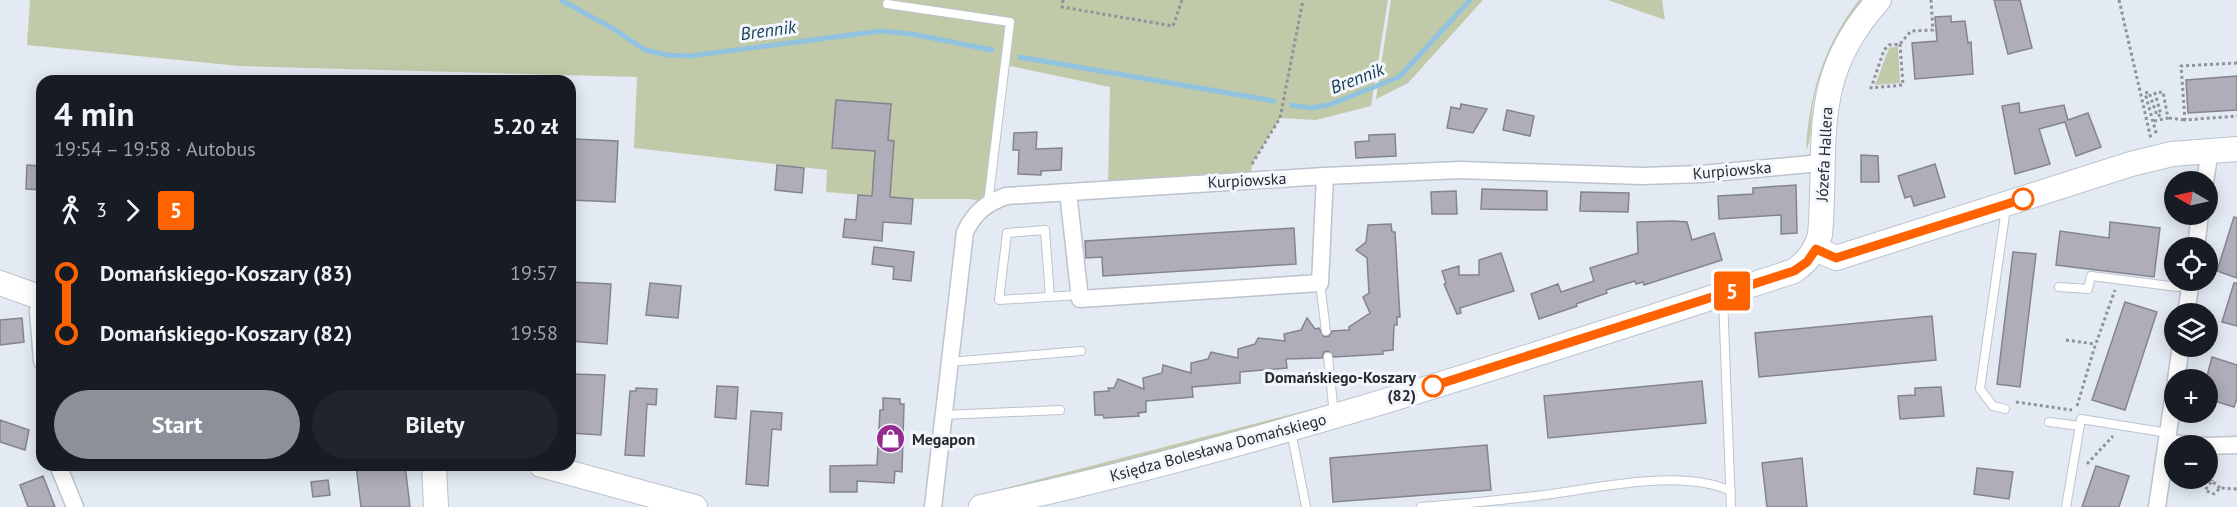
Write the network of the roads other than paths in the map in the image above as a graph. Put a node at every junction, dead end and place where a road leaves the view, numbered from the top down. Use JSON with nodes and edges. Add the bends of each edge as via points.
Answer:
{"nodes":[{"id":1,"x":1879,"y":0,"type":"edge"},
{"id":2,"x":886,"y":4,"type":"dead end"},
{"id":3,"x":2237,"y":149,"type":"edge"},
{"id":4,"x":2210,"y":150,"type":"junction"},
{"id":5,"x":1821,"y":163,"type":"junction"},
{"id":6,"x":2207,"y":171,"type":"edge"},
{"id":7,"x":1325,"y":176,"type":"junction"},
{"id":8,"x":1068,"y":192,"type":"junction"},
{"id":9,"x":988,"y":203,"type":"junction"},
{"id":10,"x":2006,"y":204,"type":"junction"},
{"id":11,"x":1816,"y":249,"type":"junction"},
{"id":12,"x":2164,"y":282,"type":"edge"},
{"id":13,"x":0,"y":283,"type":"edge"},
{"id":14,"x":1320,"y":283,"type":"junction"},
{"id":15,"x":2059,"y":287,"type":"dead end"},
{"id":16,"x":1723,"y":293,"type":"junction"},
{"id":17,"x":1079,"y":295,"type":"junction"},
{"id":18,"x":36,"y":296,"type":"edge"},
{"id":19,"x":1050,"y":297,"type":"junction"},
{"id":20,"x":1326,"y":331,"type":"dead end"},
{"id":21,"x":1081,"y":351,"type":"dead end"},
{"id":22,"x":1329,"y":357,"type":"dead end"},
{"id":23,"x":949,"y":362,"type":"junction"},
{"id":24,"x":2005,"y":409,"type":"dead end"},
{"id":25,"x":1060,"y":410,"type":"dead end"},
{"id":26,"x":942,"y":416,"type":"junction"},
{"id":27,"x":1334,"y":416,"type":"junction"},
{"id":28,"x":2049,"y":422,"type":"dead end"},
{"id":29,"x":2080,"y":426,"type":"junction"},
{"id":30,"x":1290,"y":429,"type":"junction"},
{"id":31,"x":2164,"y":437,"type":"edge"},
{"id":32,"x":2237,"y":445,"type":"edge"},
{"id":33,"x":2218,"y":446,"type":"edge"},
{"id":34,"x":2164,"y":459,"type":"edge"},
{"id":35,"x":60,"y":471,"type":"edge"},
{"id":36,"x":434,"y":471,"type":"edge"},
{"id":37,"x":563,"y":471,"type":"edge"},
{"id":38,"x":1731,"y":491,"type":"junction"},
{"id":39,"x":75,"y":507,"type":"edge"},
{"id":40,"x":436,"y":507,"type":"edge"},
{"id":41,"x":695,"y":507,"type":"edge"},
{"id":42,"x":933,"y":507,"type":"edge"},
{"id":43,"x":981,"y":507,"type":"edge"},
{"id":44,"x":1306,"y":507,"type":"edge"},
{"id":45,"x":1421,"y":507,"type":"edge"},
{"id":46,"x":1731,"y":507,"type":"edge"},
{"id":47,"x":2066,"y":507,"type":"edge"},
{"id":48,"x":2157,"y":507,"type":"edge"}],
"edges":[{"from":1,"to":5,"type":"main road","name":"Józefa Hallera","via":[[1857,28],[1836,68],[1825,108]]},
{"from":2,"to":9,"type":"lane","via":[[1010,22]]},
{"from":3,"to":4,"type":"main road"},
{"from":4,"to":6,"type":"street"},
{"from":4,"to":10,"type":"main road","via":[[2132,164]]},
{"from":5,"to":7,"type":"street","name":"Kurpiowska","via":[[1642,176],[1461,170]]},
{"from":5,"to":11,"type":"main road","name":"Józefa Hallera","via":[[1822,219]]},
{"from":7,"to":8,"type":"street","name":"Kurpiowska"},
{"from":7,"to":14,"type":"street"},
{"from":8,"to":9,"type":"street","name":"Kurpiowska","via":[[1006,196]]},
{"from":8,"to":17,"type":"street"},
{"from":9,"to":23,"type":"street","via":[[974,214],[965,232]]},
{"from":10,"to":11,"type":"main road","via":[[1836,258]]},
{"from":10,"to":24,"type":"lane","via":[[1980,389],[1993,406]]},
{"from":11,"to":16,"type":"main road","name":"Księdza Bolesława Domańskiego","via":[[1794,271]]},
{"from":12,"to":15,"type":"lane","via":[[2091,276],[2088,289]]},
{"from":13,"to":18,"type":"main road"},
{"from":14,"to":17,"type":"street","via":[[1080,299]]},
{"from":14,"to":20,"type":"lane"},
{"from":16,"to":27,"type":"main road","name":"Księdza Bolesława Domańskiego"},
{"from":16,"to":38,"type":"lane"},
{"from":17,"to":19,"type":"lane"},
{"from":19,"to":19,"type":"lane","via":[[999,300],[1007,233],[1045,230]]},
{"from":21,"to":23,"type":"lane"},
{"from":22,"to":27,"type":"lane"},
{"from":23,"to":26,"type":"street"},
{"from":25,"to":26,"type":"lane"},
{"from":26,"to":42,"type":"street"},
{"from":27,"to":30,"type":"main road","name":"Księdza Bolesława Domańskiego"},
{"from":28,"to":29,"type":"lane"},
{"from":29,"to":31,"type":"lane","via":[[2081,419]]},
{"from":29,"to":47,"type":"lane"},
{"from":30,"to":43,"type":"main road","name":"Księdza Bolesława Domańskiego"},
{"from":30,"to":44,"type":"lane"},
{"from":32,"to":33,"type":"street"},
{"from":34,"to":48,"type":"street"},
{"from":35,"to":39,"type":"street"},
{"from":36,"to":40,"type":"main road"},
{"from":37,"to":41,"type":"main road"},
{"from":38,"to":45,"type":"lane","via":[[1712,483],[1652,482]]},
{"from":38,"to":46,"type":"lane"}]}
